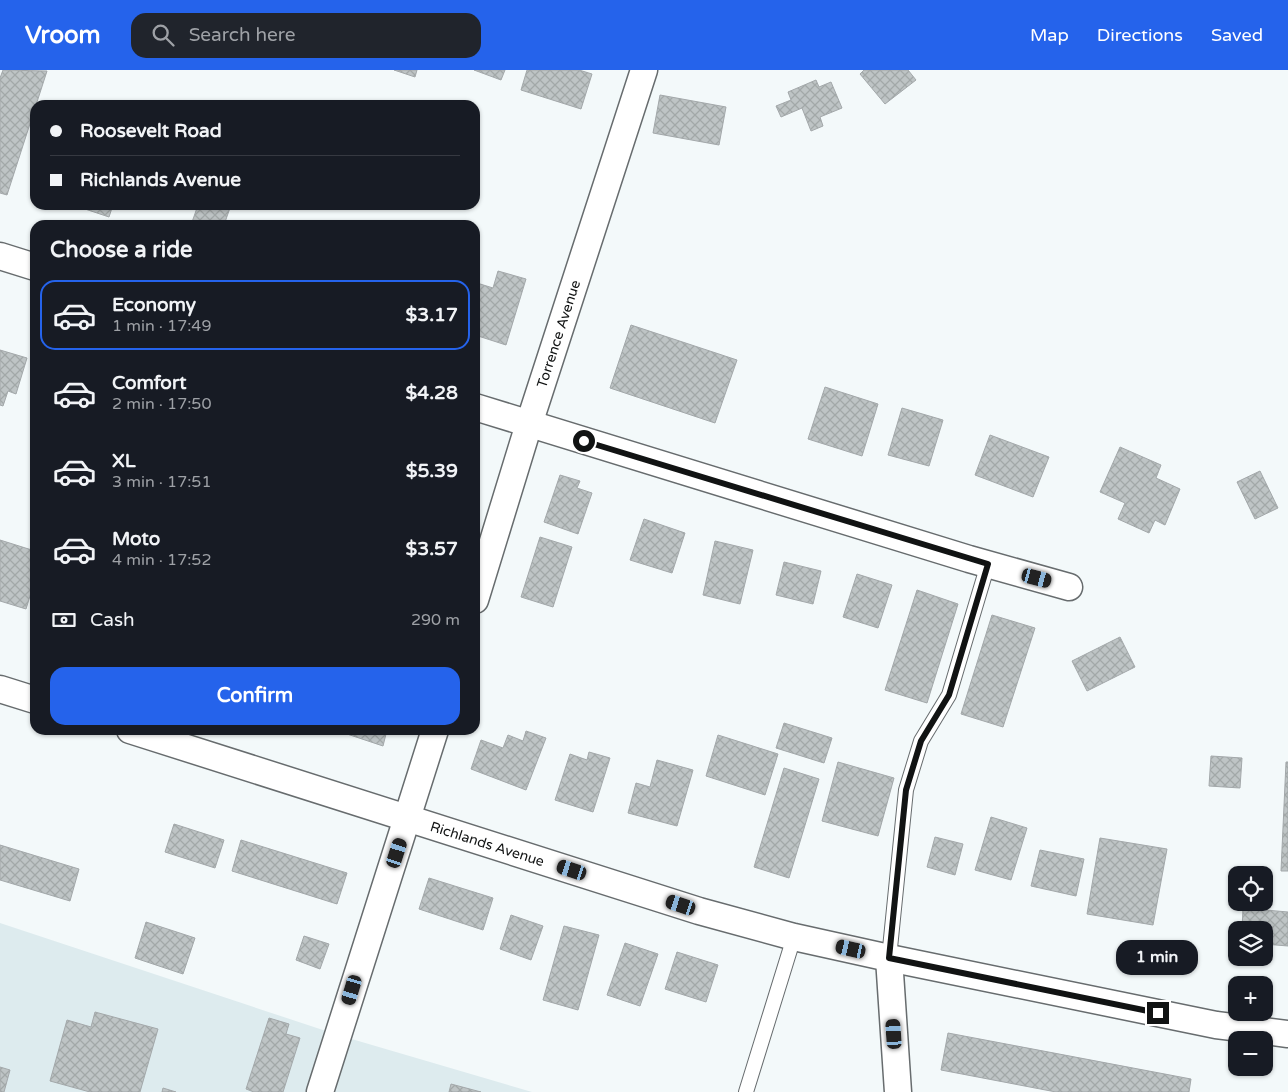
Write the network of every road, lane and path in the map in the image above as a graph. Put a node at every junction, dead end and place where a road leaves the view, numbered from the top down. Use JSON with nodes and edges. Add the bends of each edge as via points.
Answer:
{"nodes":[{"id":1,"x":644,"y":70,"type":"edge"},
{"id":2,"x":0,"y":256,"type":"edge"},
{"id":3,"x":30,"y":265,"type":"edge"},
{"id":4,"x":480,"y":409,"type":"edge"},
{"id":5,"x":529,"y":424,"type":"junction"},
{"id":6,"x":988,"y":564,"type":"junction"},
{"id":7,"x":480,"y":584,"type":"edge"},
{"id":8,"x":1069,"y":587,"type":"dead end"},
{"id":9,"x":0,"y":688,"type":"edge"},
{"id":10,"x":30,"y":698,"type":"edge"},
{"id":11,"x":146,"y":735,"type":"edge"},
{"id":12,"x":433,"y":735,"type":"edge"},
{"id":13,"x":408,"y":818,"type":"junction"},
{"id":14,"x":794,"y":936,"type":"junction"},
{"id":15,"x":889,"y":958,"type":"junction"},
{"id":16,"x":1288,"y":1034,"type":"edge"},
{"id":17,"x":320,"y":1092,"type":"edge"},
{"id":18,"x":746,"y":1092,"type":"edge"},
{"id":19,"x":898,"y":1092,"type":"edge"}],
"edges":[{"from":1,"to":5,"type":"street","name":"Torrence Avenue"},
{"from":2,"to":3,"type":"street"},
{"from":4,"to":5,"type":"street"},
{"from":5,"to":6,"type":"street"},
{"from":5,"to":7,"type":"street","name":"Torrence Avenue"},
{"from":6,"to":8,"type":"street"},
{"from":6,"to":15,"type":"lane","via":[[949,695],[921,741],[906,790]]},
{"from":9,"to":10,"type":"street"},
{"from":11,"to":13,"type":"street","name":"Richlands Avenue"},
{"from":12,"to":13,"type":"street"},
{"from":13,"to":14,"type":"street","name":"Richlands Avenue","via":[[699,911]]},
{"from":13,"to":17,"type":"street"},
{"from":14,"to":15,"type":"street","name":"Richlands Avenue"},
{"from":14,"to":18,"type":"lane"},
{"from":15,"to":16,"type":"street","name":"Richlands Avenue","via":[[1216,1025]]},
{"from":15,"to":19,"type":"street"}]}
